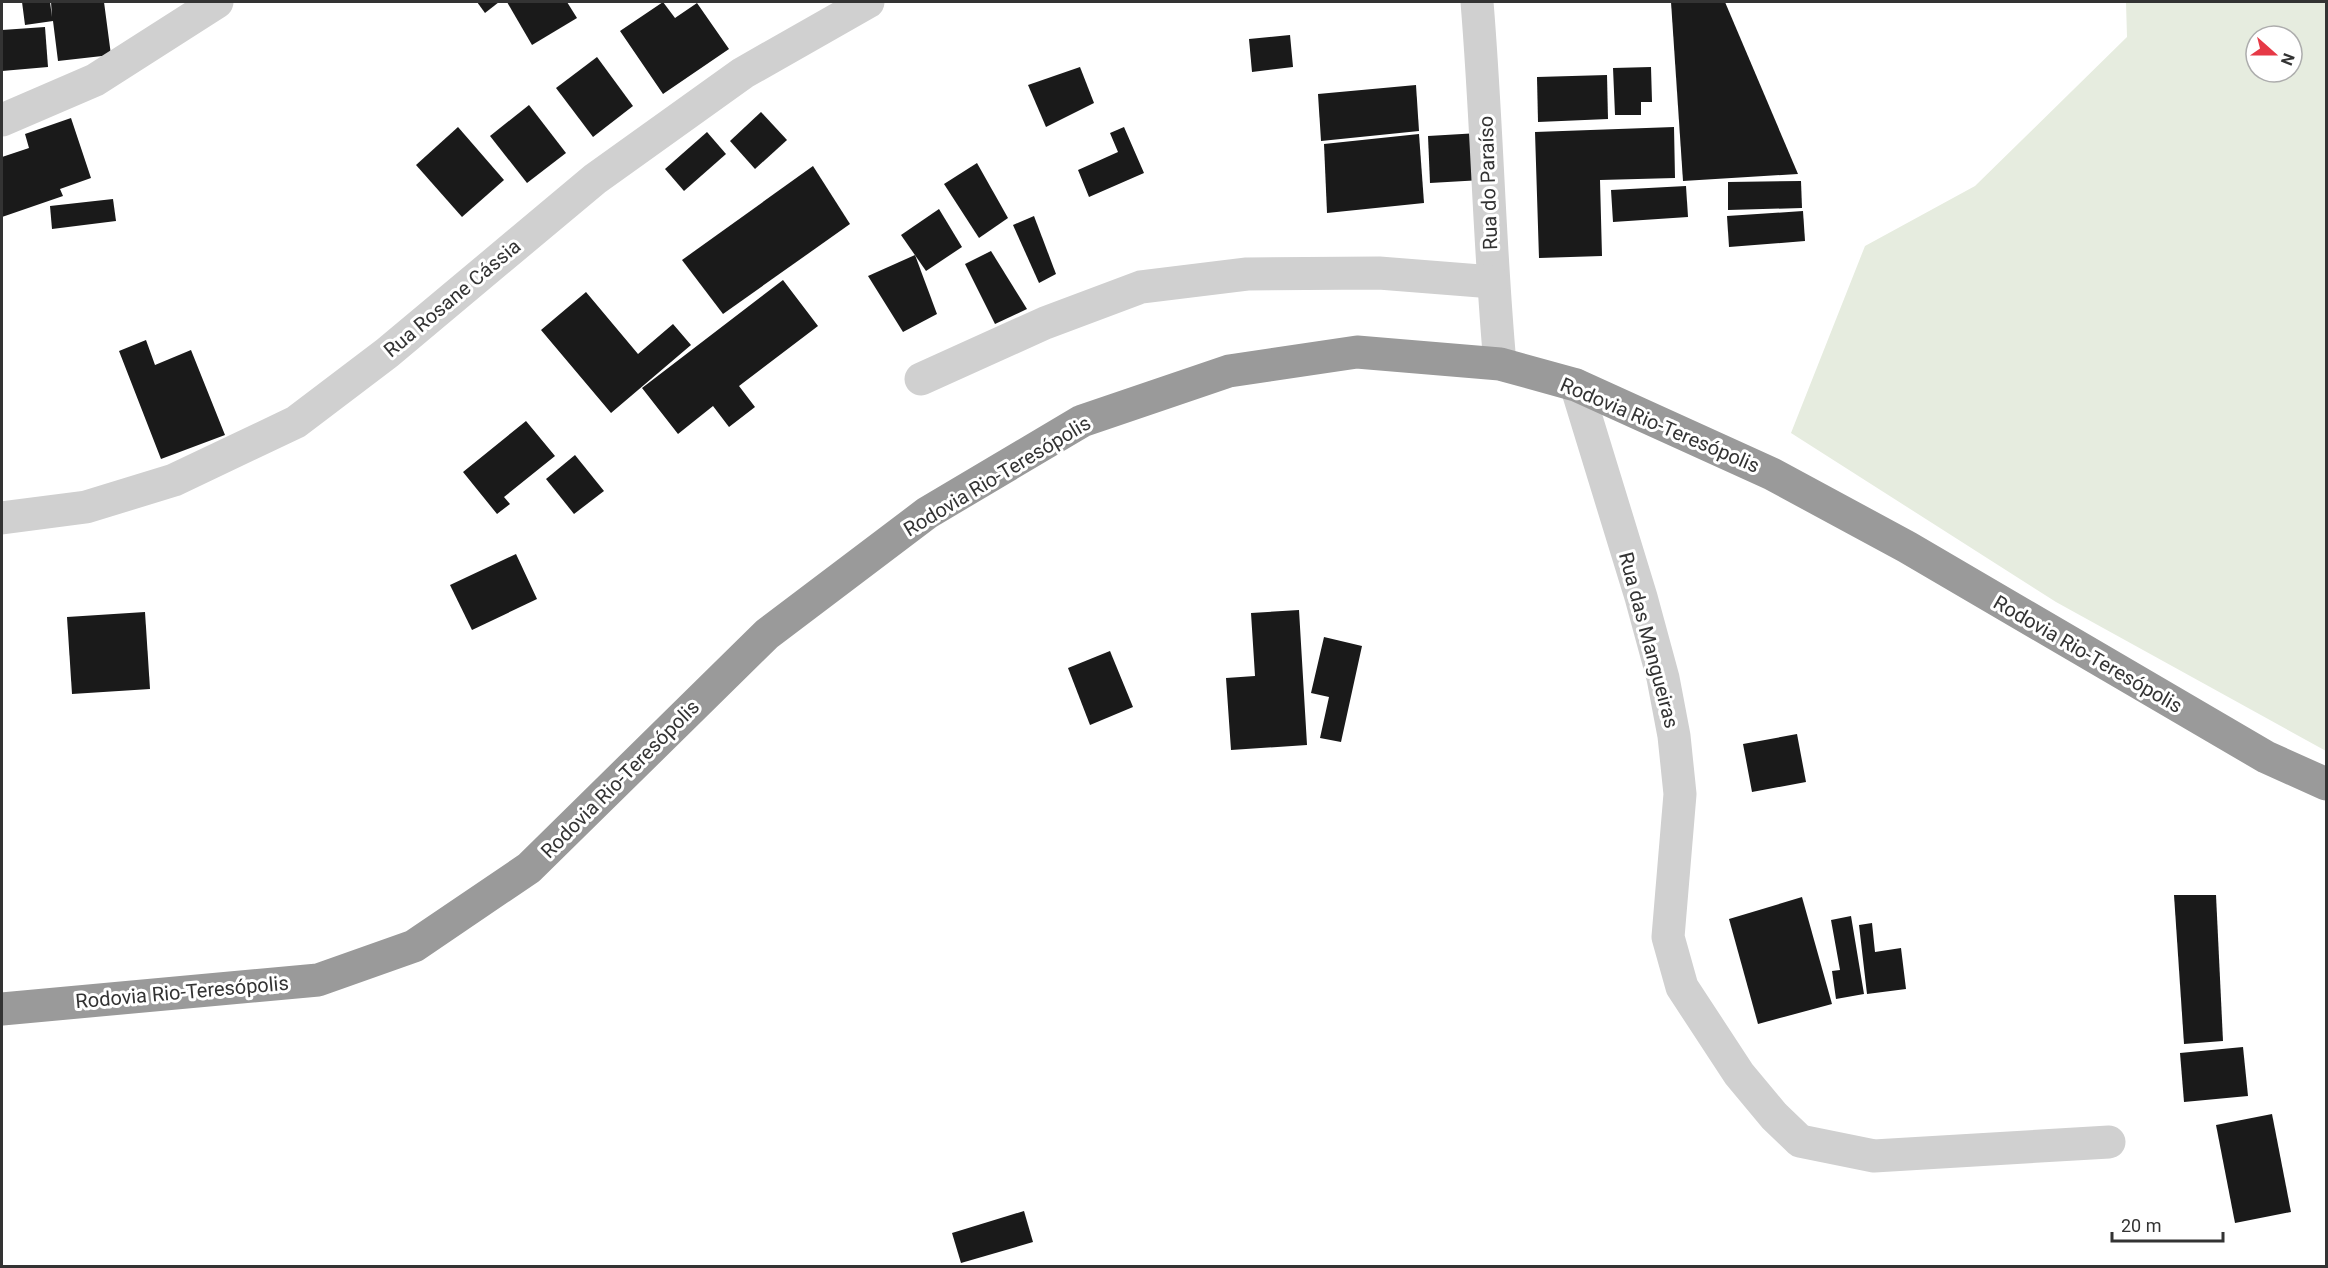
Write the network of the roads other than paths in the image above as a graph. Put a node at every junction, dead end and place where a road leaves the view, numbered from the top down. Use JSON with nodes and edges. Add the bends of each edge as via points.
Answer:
{"nodes":[{"id":1,"x":217,"y":2,"type":"edge"},
{"id":2,"x":868,"y":2,"type":"edge"},
{"id":3,"x":1477,"y":2,"type":"edge"},
{"id":4,"x":2,"y":120,"type":"edge"},
{"id":5,"x":1493,"y":282,"type":"junction"},
{"id":6,"x":1500,"y":364,"type":"junction"},
{"id":7,"x":921,"y":379,"type":"dead end"},
{"id":8,"x":1576,"y":385,"type":"junction"},
{"id":9,"x":2,"y":518,"type":"edge"},
{"id":10,"x":2326,"y":784,"type":"edge"},
{"id":11,"x":2,"y":1009,"type":"edge"},
{"id":12,"x":2109,"y":1142,"type":"dead end"}],
"edges":[{"from":1,"to":4,"type":"street","via":[[95,80]]},
{"from":2,"to":9,"type":"street","name":"Rua Rosane Cássia","via":[[743,73],[595,179],[387,353],[296,422],[174,480],[86,507]]},
{"from":3,"to":5,"type":"street","name":"Rua do Paraíso","via":[[1487,123]]},
{"from":5,"to":6,"type":"street","name":"Rua do Paraíso"},
{"from":5,"to":7,"type":"street","via":[[1379,273],[1247,274],[1141,287],[1045,323]]},
{"from":6,"to":8,"type":"highway","name":"Rodovia Rio-Teresópolis"},
{"from":6,"to":11,"type":"highway","name":"Rodovia Rio-Teresópolis","via":[[1357,352],[1229,371],[1082,421],[927,513],[767,634],[530,868],[414,946],[318,980]]},
{"from":8,"to":10,"type":"highway","name":"Rodovia Rio-Teresópolis","via":[[1772,474],[1907,547],[2266,757]]},
{"from":8,"to":12,"type":"street","name":"Rua das Mangueiras","via":[[1664,678],[1674,736],[1680,794],[1668,937],[1682,987],[1738,1074],[1800,1142],[1874,1156]]}]}
